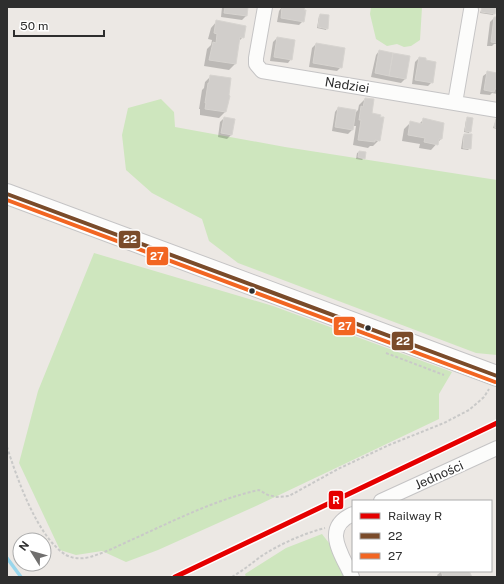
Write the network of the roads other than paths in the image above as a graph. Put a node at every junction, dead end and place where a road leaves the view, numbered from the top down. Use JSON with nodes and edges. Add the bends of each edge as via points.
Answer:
{"nodes":[{"id":1,"x":265,"y":7,"type":"edge"},
{"id":2,"x":471,"y":10,"type":"dead end"},
{"id":3,"x":455,"y":103,"type":"junction"},
{"id":4,"x":497,"y":110,"type":"edge"},
{"id":5,"x":7,"y":194,"type":"edge"},
{"id":6,"x":493,"y":383,"type":"edge"},
{"id":7,"x":497,"y":448,"type":"edge"},
{"id":8,"x":383,"y":500,"type":"edge"},
{"id":9,"x":352,"y":514,"type":"edge"},
{"id":10,"x":352,"y":577,"type":"edge"}],
"edges":[{"from":1,"to":3,"type":"street","name":"Nadziei","via":[[256,58],[256,64],[262,71]]},
{"from":2,"to":3,"type":"street"},
{"from":3,"to":4,"type":"street","name":"Nadziei"},
{"from":5,"to":6,"type":"main road"},
{"from":7,"to":8,"type":"street","name":"Jedności"},
{"from":9,"to":10,"type":"street","via":[[344,518],[335,533],[337,544]]}]}
